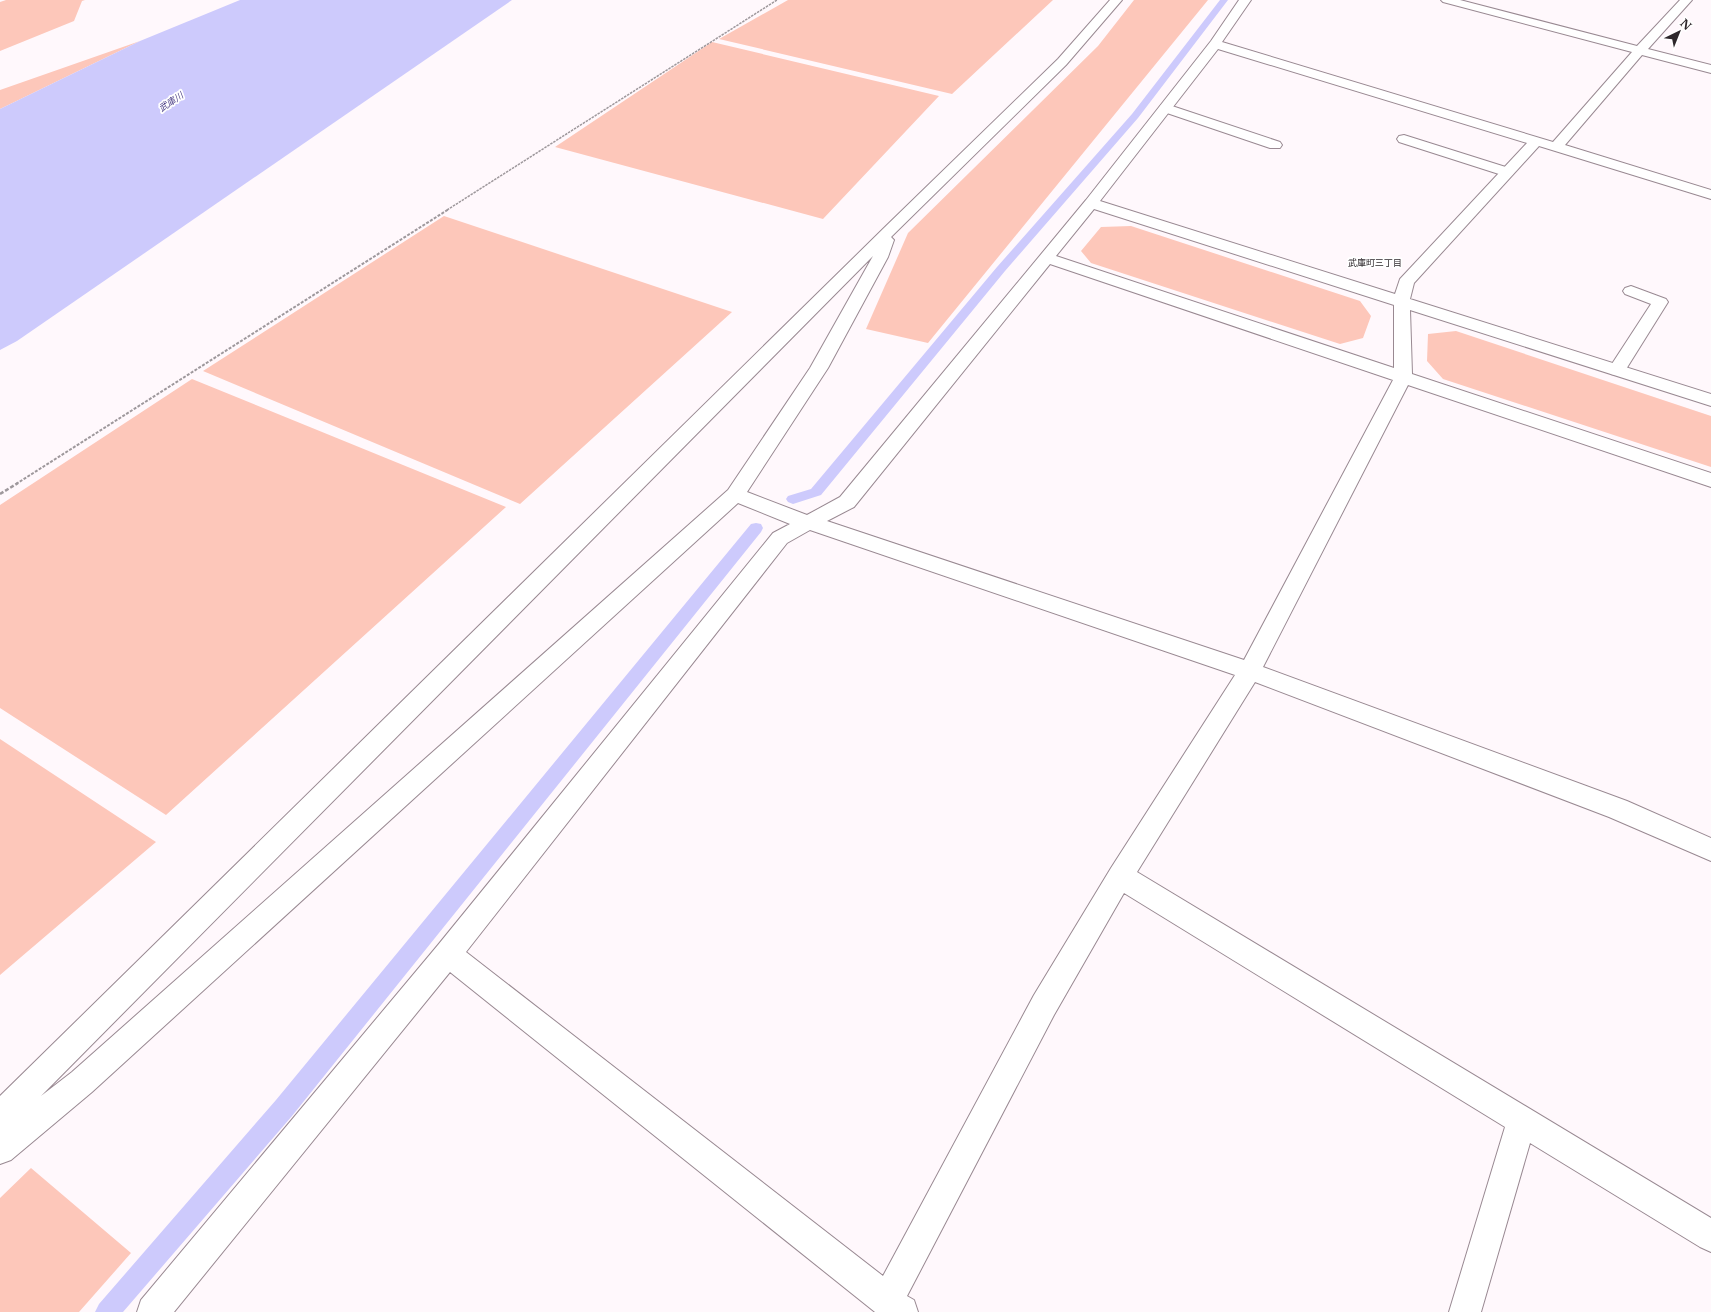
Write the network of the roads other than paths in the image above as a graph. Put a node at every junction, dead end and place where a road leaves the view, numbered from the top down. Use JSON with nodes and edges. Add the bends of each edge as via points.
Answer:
{"nodes":[{"id":1,"x":1116,"y":0,"type":"edge"},
{"id":2,"x":1245,"y":0,"type":"edge"},
{"id":3,"x":1447,"y":0,"type":"edge"},
{"id":4,"x":1686,"y":0,"type":"edge"},
{"id":5,"x":1215,"y":44,"type":"junction"},
{"id":6,"x":1640,"y":50,"type":"junction"},
{"id":7,"x":1711,"y":68,"type":"edge"},
{"id":8,"x":1166,"y":108,"type":"junction"},
{"id":9,"x":1404,"y":139,"type":"dead end"},
{"id":10,"x":1536,"y":141,"type":"junction"},
{"id":11,"x":1275,"y":145,"type":"dead end"},
{"id":12,"x":1556,"y":147,"type":"junction"},
{"id":13,"x":1508,"y":172,"type":"junction"},
{"id":14,"x":1711,"y":195,"type":"edge"},
{"id":15,"x":1092,"y":203,"type":"junction"},
{"id":16,"x":890,"y":230,"type":"junction"},
{"id":17,"x":1047,"y":258,"type":"junction"},
{"id":18,"x":1631,"y":291,"type":"dead end"},
{"id":19,"x":1402,"y":301,"type":"junction"},
{"id":20,"x":1617,"y":370,"type":"junction"},
{"id":21,"x":1403,"y":377,"type":"junction"},
{"id":22,"x":1711,"y":400,"type":"edge"},
{"id":23,"x":1711,"y":480,"type":"edge"},
{"id":24,"x":735,"y":495,"type":"junction"},
{"id":25,"x":810,"y":522,"type":"junction"},
{"id":26,"x":1250,"y":670,"type":"junction"},
{"id":27,"x":1711,"y":850,"type":"edge"},
{"id":28,"x":1120,"y":876,"type":"junction"},
{"id":29,"x":448,"y":954,"type":"junction"},
{"id":30,"x":0,"y":1117,"type":"edge"},
{"id":31,"x":1522,"y":1120,"type":"junction"},
{"id":32,"x":0,"y":1149,"type":"edge"},
{"id":33,"x":1711,"y":1236,"type":"edge"},
{"id":34,"x":894,"y":1306,"type":"edge"},
{"id":35,"x":153,"y":1312,"type":"edge"},
{"id":36,"x":1465,"y":1312,"type":"edge"}],
"edges":[{"from":1,"to":16,"type":"street","via":[[1062,62]]},
{"from":2,"to":5,"type":"street"},
{"from":3,"to":6,"type":"street"},
{"from":4,"to":6,"type":"street"},
{"from":5,"to":8,"type":"street"},
{"from":5,"to":10,"type":"street"},
{"from":6,"to":7,"type":"street"},
{"from":6,"to":12,"type":"street"},
{"from":8,"to":11,"type":"street"},
{"from":8,"to":15,"type":"street"},
{"from":9,"to":13,"type":"street"},
{"from":10,"to":12,"type":"street"},
{"from":10,"to":13,"type":"street"},
{"from":12,"to":14,"type":"street"},
{"from":13,"to":19,"type":"street","via":[[1406,282]]},
{"from":15,"to":17,"type":"street"},
{"from":15,"to":19,"type":"street"},
{"from":16,"to":24,"type":"street","via":[[880,257],[819,368]]},
{"from":16,"to":30,"type":"street"},
{"from":17,"to":21,"type":"street"},
{"from":17,"to":25,"type":"street","via":[[847,502]]},
{"from":18,"to":20,"type":"street","via":[[1660,302]]},
{"from":19,"to":20,"type":"street"},
{"from":19,"to":21,"type":"street"},
{"from":20,"to":22,"type":"street"},
{"from":21,"to":23,"type":"street"},
{"from":21,"to":26,"type":"street"},
{"from":24,"to":25,"type":"street"},
{"from":24,"to":32,"type":"street","via":[[82,1082]]},
{"from":25,"to":26,"type":"street"},
{"from":25,"to":29,"type":"street","via":[[780,538]]},
{"from":26,"to":27,"type":"street","via":[[1618,809]]},
{"from":26,"to":28,"type":"street"},
{"from":28,"to":31,"type":"street"},
{"from":28,"to":34,"type":"street","via":[[1044,1005]]},
{"from":29,"to":34,"type":"street"},
{"from":29,"to":35,"type":"street"},
{"from":31,"to":33,"type":"street"},
{"from":31,"to":36,"type":"street"}]}
